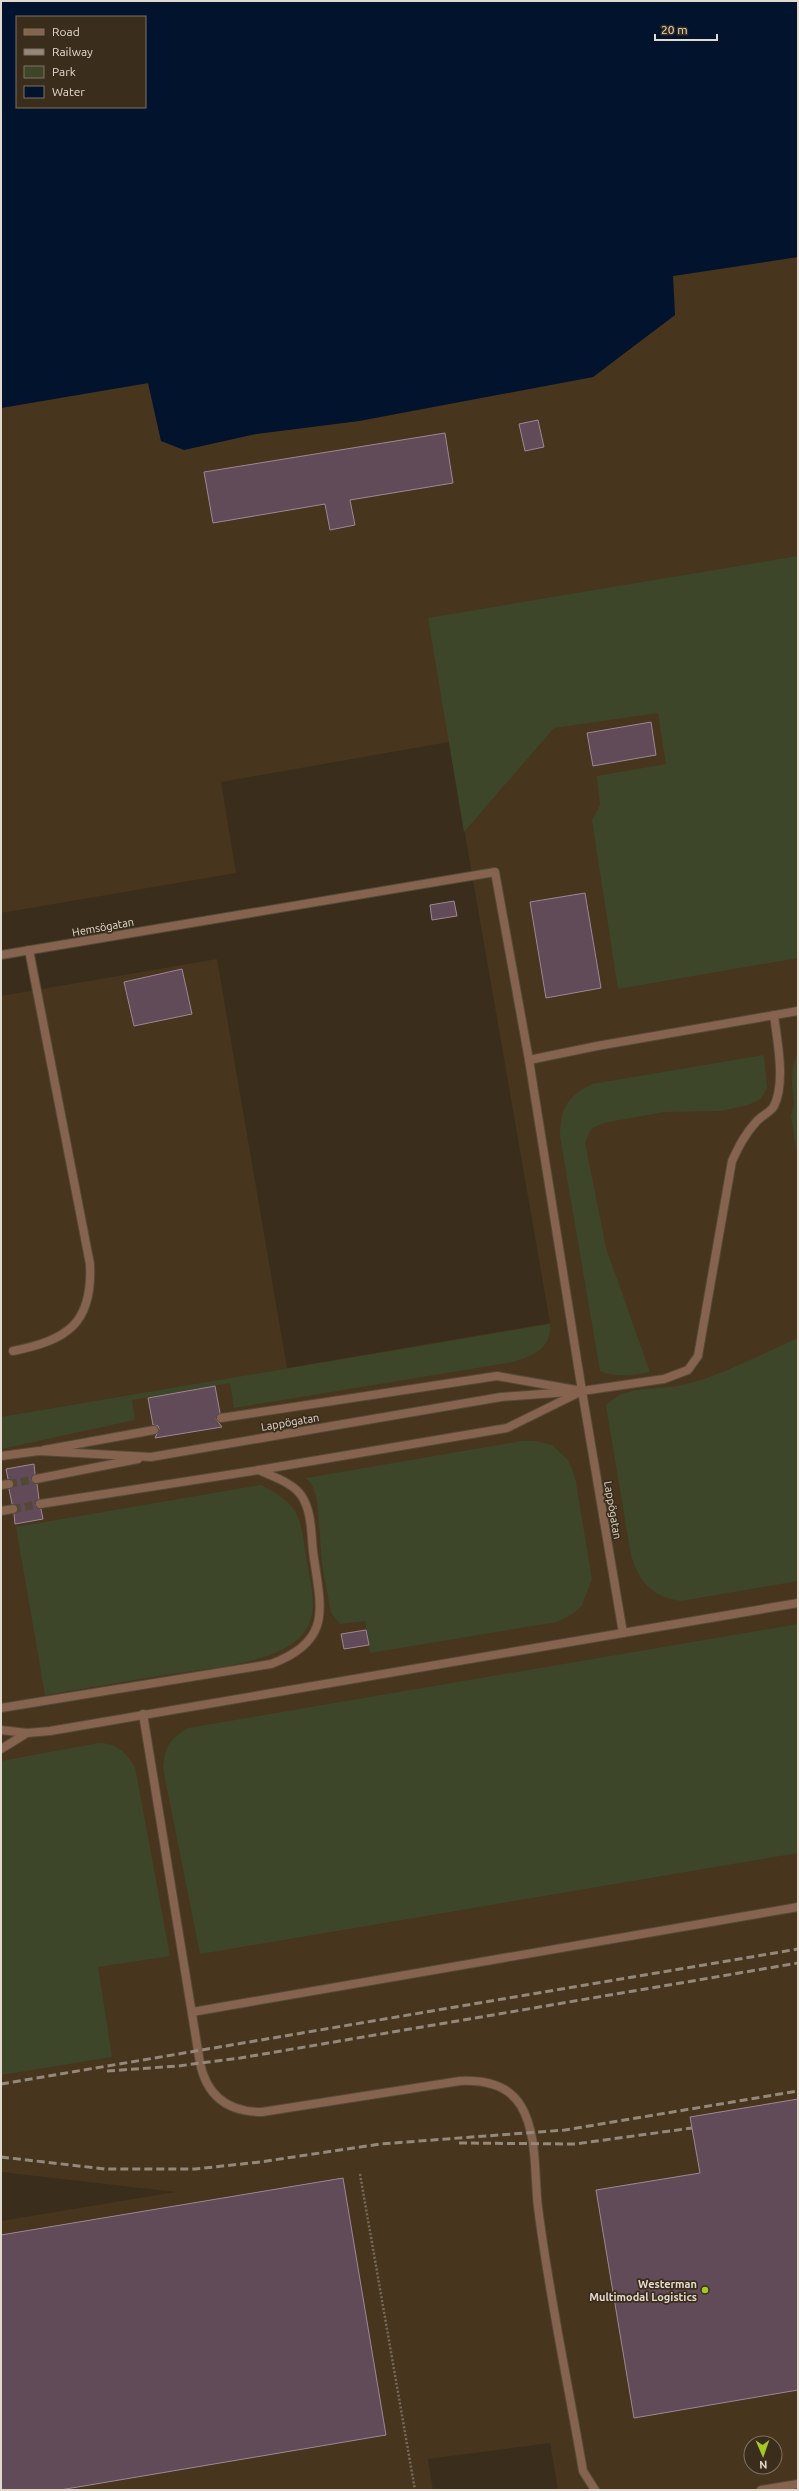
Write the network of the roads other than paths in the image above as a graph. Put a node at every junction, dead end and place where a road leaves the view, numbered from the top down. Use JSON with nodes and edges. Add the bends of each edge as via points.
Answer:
{"nodes":[{"id":1,"x":29,"y":950,"type":"junction"},
{"id":2,"x":1,"y":955,"type":"edge"},
{"id":3,"x":798,"y":1011,"type":"edge"},
{"id":4,"x":774,"y":1015,"type":"junction"},
{"id":5,"x":528,"y":1060,"type":"junction"},
{"id":6,"x":13,"y":1351,"type":"dead end"},
{"id":7,"x":582,"y":1391,"type":"junction"},
{"id":8,"x":221,"y":1418,"type":"dead end"},
{"id":9,"x":154,"y":1430,"type":"dead end"},
{"id":10,"x":39,"y":1451,"type":"junction"},
{"id":11,"x":1,"y":1456,"type":"edge"},
{"id":12,"x":151,"y":1457,"type":"junction"},
{"id":13,"x":259,"y":1470,"type":"junction"},
{"id":14,"x":36,"y":1479,"type":"tunnel mouth"},
{"id":15,"x":40,"y":1504,"type":"tunnel mouth"},
{"id":16,"x":13,"y":1509,"type":"tunnel mouth"},
{"id":17,"x":1,"y":1511,"type":"edge"},
{"id":18,"x":798,"y":1603,"type":"edge"},
{"id":19,"x":623,"y":1633,"type":"junction"},
{"id":20,"x":1,"y":1708,"type":"edge"},
{"id":21,"x":143,"y":1714,"type":"junction"},
{"id":22,"x":1,"y":1730,"type":"edge"},
{"id":23,"x":27,"y":1733,"type":"junction"},
{"id":24,"x":1,"y":1749,"type":"edge"},
{"id":25,"x":798,"y":1907,"type":"edge"},
{"id":26,"x":192,"y":2012,"type":"junction"},
{"id":27,"x":798,"y":2484,"type":"edge"},
{"id":28,"x":595,"y":2490,"type":"edge"},
{"id":29,"x":761,"y":2490,"type":"edge"}],
"edges":[{"from":1,"to":2,"type":"street","name":"Hemsögatan"},
{"from":1,"to":5,"type":"street","name":"Hemsögatan","via":[[495,872]]},
{"from":1,"to":6,"type":"street","via":[[90,1264],[91,1284],[85,1308],[76,1323],[60,1337]]},
{"from":3,"to":4,"type":"street"},
{"from":4,"to":5,"type":"street"},
{"from":4,"to":7,"type":"street","via":[[779,1052],[778,1091],[774,1107],[757,1120],[742,1139],[732,1160],[698,1356],[688,1370],[664,1378]]},
{"from":5,"to":7,"type":"street"},
{"from":7,"to":8,"type":"street","via":[[497,1376]]},
{"from":7,"to":12,"type":"street","name":"Lappögatan","via":[[501,1397]]},
{"from":7,"to":13,"type":"street","via":[[507,1428]]},
{"from":7,"to":19,"type":"street","name":"Lappögatan"},
{"from":9,"to":10,"type":"street"},
{"from":10,"to":11,"type":"street","name":"Lappögatan"},
{"from":10,"to":12,"type":"street","name":"Lappögatan"},
{"from":12,"to":14,"type":"street"},
{"from":13,"to":15,"type":"street"},
{"from":13,"to":20,"type":"street","via":[[295,1489],[308,1510],[321,1602],[318,1623],[306,1644],[271,1664]]},
{"from":16,"to":17,"type":"street"},
{"from":18,"to":19,"type":"street"},
{"from":19,"to":21,"type":"street"},
{"from":21,"to":23,"type":"street"},
{"from":21,"to":26,"type":"street"},
{"from":22,"to":23,"type":"street"},
{"from":23,"to":24,"type":"street"},
{"from":25,"to":26,"type":"street"},
{"from":26,"to":28,"type":"street","via":[[205,2080],[211,2091],[233,2108],[262,2112],[479,2080],[496,2085],[520,2105],[528,2121],[538,2208],[583,2471]]},
{"from":27,"to":29,"type":"street"}]}
